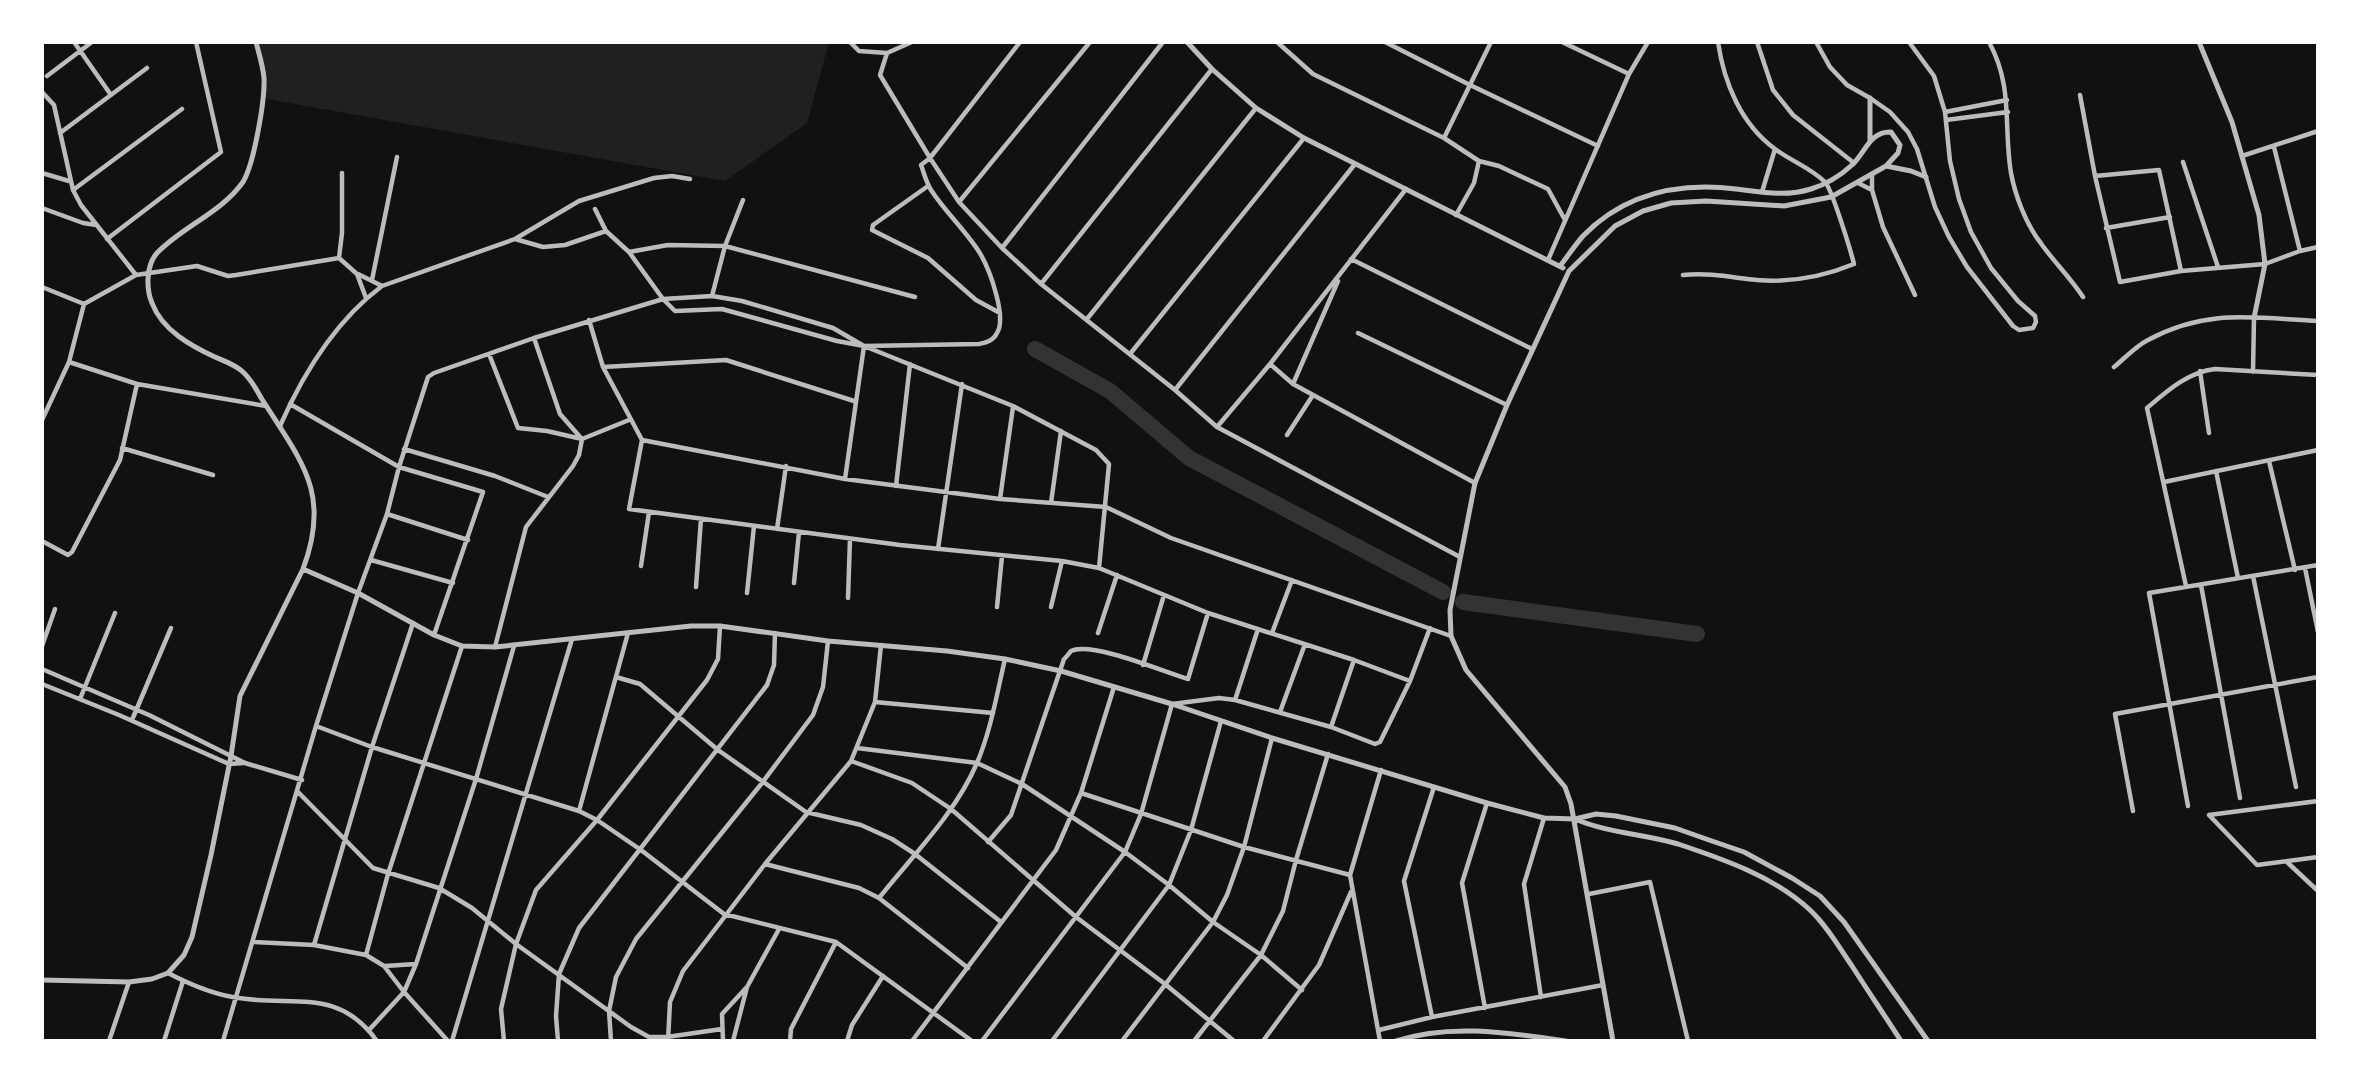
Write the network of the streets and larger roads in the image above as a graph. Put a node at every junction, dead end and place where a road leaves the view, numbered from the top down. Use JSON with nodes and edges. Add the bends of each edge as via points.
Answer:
{"nodes":[{"id":1,"x":74,"y":42,"type":"edge"},
{"id":2,"x":92,"y":42,"type":"edge"},
{"id":3,"x":197,"y":42,"type":"edge"},
{"id":4,"x":256,"y":42,"type":"edge"},
{"id":5,"x":850,"y":42,"type":"edge"},
{"id":6,"x":912,"y":42,"type":"edge"},
{"id":7,"x":1020,"y":42,"type":"edge"},
{"id":8,"x":1090,"y":42,"type":"edge"},
{"id":9,"x":1163,"y":42,"type":"edge"},
{"id":10,"x":1187,"y":42,"type":"edge"},
{"id":11,"x":1277,"y":42,"type":"edge"},
{"id":12,"x":1385,"y":42,"type":"edge"},
{"id":13,"x":1491,"y":42,"type":"edge"},
{"id":14,"x":1562,"y":42,"type":"edge"},
{"id":15,"x":1648,"y":42,"type":"edge"},
{"id":16,"x":1717,"y":42,"type":"edge"},
{"id":17,"x":1757,"y":42,"type":"edge"},
{"id":18,"x":1816,"y":42,"type":"edge"},
{"id":19,"x":1909,"y":42,"type":"edge"},
{"id":20,"x":1989,"y":42,"type":"edge"},
{"id":21,"x":2199,"y":42,"type":"edge"},
{"id":22,"x":81,"y":51,"type":"junction"},
{"id":23,"x":887,"y":53,"type":"junction"},
{"id":24,"x":147,"y":68,"type":"dead end"},
{"id":25,"x":1212,"y":69,"type":"junction"},
{"id":26,"x":1629,"y":74,"type":"junction"},
{"id":27,"x":47,"y":76,"type":"dead end"},
{"id":28,"x":1470,"y":85,"type":"junction"},
{"id":29,"x":42,"y":92,"type":"edge"},
{"id":30,"x":111,"y":95,"type":"junction"},
{"id":31,"x":2080,"y":95,"type":"dead end"},
{"id":32,"x":1870,"y":98,"type":"junction"},
{"id":33,"x":2007,"y":100,"type":"junction"},
{"id":34,"x":1256,"y":108,"type":"junction"},
{"id":35,"x":182,"y":109,"type":"dead end"},
{"id":36,"x":1945,"y":112,"type":"junction"},
{"id":37,"x":2008,"y":112,"type":"junction"},
{"id":38,"x":1946,"y":120,"type":"junction"},
{"id":39,"x":2318,"y":131,"type":"edge"},
{"id":40,"x":61,"y":133,"type":"junction"},
{"id":41,"x":1304,"y":138,"type":"junction"},
{"id":42,"x":1444,"y":138,"type":"junction"},
{"id":43,"x":1870,"y":141,"type":"junction"},
{"id":44,"x":1598,"y":146,"type":"junction"},
{"id":45,"x":2274,"y":147,"type":"junction"},
{"id":46,"x":1775,"y":149,"type":"junction"},
{"id":47,"x":2242,"y":156,"type":"junction"},
{"id":48,"x":397,"y":157,"type":"dead end"},
{"id":49,"x":930,"y":158,"type":"junction"},
{"id":50,"x":1479,"y":161,"type":"junction"},
{"id":51,"x":1854,"y":163,"type":"junction"},
{"id":52,"x":2183,"y":163,"type":"dead end"},
{"id":53,"x":1355,"y":164,"type":"junction"},
{"id":54,"x":1886,"y":166,"type":"junction"},
{"id":55,"x":42,"y":173,"type":"edge"},
{"id":56,"x":342,"y":173,"type":"dead end"},
{"id":57,"x":1872,"y":174,"type":"junction"},
{"id":58,"x":2095,"y":176,"type":"junction"},
{"id":59,"x":1926,"y":177,"type":"junction"},
{"id":60,"x":690,"y":179,"type":"dead end"},
{"id":61,"x":69,"y":181,"type":"junction"},
{"id":62,"x":1858,"y":183,"type":"junction"},
{"id":63,"x":1827,"y":184,"type":"junction"},
{"id":64,"x":928,"y":186,"type":"junction"},
{"id":65,"x":1406,"y":189,"type":"junction"},
{"id":66,"x":73,"y":190,"type":"junction"},
{"id":67,"x":1871,"y":190,"type":"junction"},
{"id":68,"x":1762,"y":192,"type":"junction"},
{"id":69,"x":1832,"y":197,"type":"junction"},
{"id":70,"x":743,"y":200,"type":"dead end"},
{"id":71,"x":959,"y":202,"type":"junction"},
{"id":72,"x":42,"y":208,"type":"edge"},
{"id":73,"x":595,"y":209,"type":"dead end"},
{"id":74,"x":1457,"y":215,"type":"junction"},
{"id":75,"x":2170,"y":217,"type":"junction"},
{"id":76,"x":1565,"y":220,"type":"junction"},
{"id":77,"x":96,"y":225,"type":"junction"},
{"id":78,"x":2106,"y":228,"type":"junction"},
{"id":79,"x":606,"y":231,"type":"junction"},
{"id":80,"x":107,"y":239,"type":"junction"},
{"id":81,"x":515,"y":239,"type":"junction"},
{"id":82,"x":724,"y":246,"type":"junction"},
{"id":83,"x":2318,"y":247,"type":"edge"},
{"id":84,"x":1002,"y":248,"type":"junction"},
{"id":85,"x":629,"y":251,"type":"junction"},
{"id":86,"x":2300,"y":251,"type":"junction"},
{"id":87,"x":338,"y":258,"type":"junction"},
{"id":88,"x":1351,"y":259,"type":"junction"},
{"id":89,"x":1548,"y":261,"type":"junction"},
{"id":90,"x":2265,"y":264,"type":"junction"},
{"id":91,"x":1560,"y":266,"type":"junction"},
{"id":92,"x":2218,"y":267,"type":"junction"},
{"id":93,"x":1569,"y":271,"type":"junction"},
{"id":94,"x":2181,"y":271,"type":"junction"},
{"id":95,"x":148,"y":274,"type":"junction"},
{"id":96,"x":357,"y":274,"type":"junction"},
{"id":97,"x":1342,"y":274,"type":"junction"},
{"id":98,"x":136,"y":275,"type":"junction"},
{"id":99,"x":1683,"y":275,"type":"dead end"},
{"id":100,"x":372,"y":280,"type":"junction"},
{"id":101,"x":1041,"y":284,"type":"junction"},
{"id":102,"x":382,"y":286,"type":"junction"},
{"id":103,"x":42,"y":287,"type":"edge"},
{"id":104,"x":1915,"y":295,"type":"dead end"},
{"id":105,"x":712,"y":296,"type":"junction"},
{"id":106,"x":2083,"y":296,"type":"dead end"},
{"id":107,"x":915,"y":297,"type":"dead end"},
{"id":108,"x":366,"y":298,"type":"junction"},
{"id":109,"x":663,"y":299,"type":"junction"},
{"id":110,"x":727,"y":299,"type":"junction"},
{"id":111,"x":84,"y":304,"type":"junction"},
{"id":112,"x":722,"y":310,"type":"junction"},
{"id":113,"x":1001,"y":313,"type":"junction"},
{"id":114,"x":2254,"y":318,"type":"junction"},
{"id":115,"x":1087,"y":319,"type":"junction"},
{"id":116,"x":589,"y":320,"type":"junction"},
{"id":117,"x":2318,"y":321,"type":"edge"},
{"id":118,"x":1359,"y":333,"type":"dead end"},
{"id":119,"x":534,"y":338,"type":"junction"},
{"id":120,"x":864,"y":346,"type":"junction"},
{"id":121,"x":1532,"y":349,"type":"junction"},
{"id":122,"x":489,"y":354,"type":"junction"},
{"id":123,"x":1130,"y":354,"type":"junction"},
{"id":124,"x":69,"y":362,"type":"junction"},
{"id":125,"x":910,"y":363,"type":"junction"},
{"id":126,"x":1270,"y":364,"type":"junction"},
{"id":127,"x":603,"y":367,"type":"junction"},
{"id":128,"x":2114,"y":367,"type":"dead end"},
{"id":129,"x":2200,"y":371,"type":"junction"},
{"id":130,"x":2253,"y":372,"type":"junction"},
{"id":131,"x":2318,"y":375,"type":"edge"},
{"id":132,"x":962,"y":383,"type":"junction"},
{"id":133,"x":138,"y":384,"type":"junction"},
{"id":134,"x":1293,"y":384,"type":"junction"},
{"id":135,"x":1175,"y":390,"type":"junction"},
{"id":136,"x":1313,"y":395,"type":"junction"},
{"id":137,"x":854,"y":401,"type":"junction"},
{"id":138,"x":290,"y":404,"type":"junction"},
{"id":139,"x":1507,"y":405,"type":"junction"},
{"id":140,"x":266,"y":406,"type":"junction"},
{"id":141,"x":1013,"y":406,"type":"junction"},
{"id":142,"x":42,"y":420,"type":"edge"},
{"id":143,"x":629,"y":420,"type":"junction"},
{"id":144,"x":280,"y":426,"type":"junction"},
{"id":145,"x":1217,"y":428,"type":"junction"},
{"id":146,"x":1061,"y":431,"type":"junction"},
{"id":147,"x":2209,"y":433,"type":"dead end"},
{"id":148,"x":1287,"y":435,"type":"dead end"},
{"id":149,"x":582,"y":439,"type":"junction"},
{"id":150,"x":642,"y":440,"type":"junction"},
{"id":151,"x":122,"y":448,"type":"junction"},
{"id":152,"x":404,"y":449,"type":"junction"},
{"id":153,"x":2318,"y":450,"type":"edge"},
{"id":154,"x":2269,"y":461,"type":"junction"},
{"id":155,"x":786,"y":466,"type":"junction"},
{"id":156,"x":398,"y":467,"type":"junction"},
{"id":157,"x":2216,"y":471,"type":"junction"},
{"id":158,"x":213,"y":475,"type":"dead end"},
{"id":159,"x":845,"y":478,"type":"junction"},
{"id":160,"x":2164,"y":482,"type":"junction"},
{"id":161,"x":1475,"y":483,"type":"junction"},
{"id":162,"x":896,"y":486,"type":"junction"},
{"id":163,"x":946,"y":492,"type":"junction"},
{"id":164,"x":548,"y":497,"type":"junction"},
{"id":165,"x":1000,"y":499,"type":"junction"},
{"id":166,"x":1051,"y":503,"type":"junction"},
{"id":167,"x":1106,"y":507,"type":"junction"},
{"id":168,"x":649,"y":512,"type":"junction"},
{"id":169,"x":387,"y":514,"type":"junction"},
{"id":170,"x":701,"y":519,"type":"junction"},
{"id":171,"x":754,"y":526,"type":"junction"},
{"id":172,"x":777,"y":530,"type":"junction"},
{"id":173,"x":799,"y":532,"type":"junction"},
{"id":174,"x":850,"y":538,"type":"junction"},
{"id":175,"x":468,"y":540,"type":"junction"},
{"id":176,"x":42,"y":541,"type":"edge"},
{"id":177,"x":938,"y":549,"type":"junction"},
{"id":178,"x":1002,"y":556,"type":"junction"},
{"id":179,"x":1460,"y":556,"type":"junction"},
{"id":180,"x":372,"y":560,"type":"junction"},
{"id":181,"x":1062,"y":561,"type":"junction"},
{"id":182,"x":2318,"y":565,"type":"edge"},
{"id":183,"x":641,"y":566,"type":"dead end"},
{"id":184,"x":1099,"y":568,"type":"junction"},
{"id":185,"x":2305,"y":568,"type":"junction"},
{"id":186,"x":303,"y":569,"type":"junction"},
{"id":187,"x":2295,"y":570,"type":"junction"},
{"id":188,"x":1117,"y":575,"type":"junction"},
{"id":189,"x":2253,"y":576,"type":"junction"},
{"id":190,"x":2238,"y":578,"type":"junction"},
{"id":191,"x":1292,"y":580,"type":"junction"},
{"id":192,"x":453,"y":583,"type":"junction"},
{"id":193,"x":794,"y":583,"type":"dead end"},
{"id":194,"x":2201,"y":585,"type":"junction"},
{"id":195,"x":2186,"y":586,"type":"junction"},
{"id":196,"x":696,"y":587,"type":"dead end"},
{"id":197,"x":358,"y":593,"type":"junction"},
{"id":198,"x":747,"y":593,"type":"dead end"},
{"id":199,"x":1164,"y":595,"type":"junction"},
{"id":200,"x":848,"y":598,"type":"dead end"},
{"id":201,"x":997,"y":607,"type":"dead end"},
{"id":202,"x":1051,"y":607,"type":"dead end"},
{"id":203,"x":55,"y":609,"type":"dead end"},
{"id":204,"x":115,"y":613,"type":"dead end"},
{"id":205,"x":1208,"y":613,"type":"junction"},
{"id":206,"x":413,"y":623,"type":"junction"},
{"id":207,"x":720,"y":626,"type":"junction"},
{"id":208,"x":171,"y":628,"type":"dead end"},
{"id":209,"x":1430,"y":628,"type":"junction"},
{"id":210,"x":1258,"y":629,"type":"junction"},
{"id":211,"x":2318,"y":632,"type":"edge"},
{"id":212,"x":628,"y":633,"type":"junction"},
{"id":213,"x":775,"y":633,"type":"junction"},
{"id":214,"x":1098,"y":633,"type":"dead end"},
{"id":215,"x":1272,"y":633,"type":"junction"},
{"id":216,"x":433,"y":635,"type":"junction"},
{"id":217,"x":1451,"y":636,"type":"junction"},
{"id":218,"x":572,"y":639,"type":"junction"},
{"id":219,"x":828,"y":640,"type":"junction"},
{"id":220,"x":1305,"y":644,"type":"junction"},
{"id":221,"x":881,"y":645,"type":"junction"},
{"id":222,"x":42,"y":646,"type":"edge"},
{"id":223,"x":462,"y":646,"type":"junction"},
{"id":224,"x":514,"y":646,"type":"junction"},
{"id":225,"x":495,"y":647,"type":"junction"},
{"id":226,"x":1005,"y":659,"type":"junction"},
{"id":227,"x":1354,"y":660,"type":"junction"},
{"id":228,"x":1143,"y":665,"type":"junction"},
{"id":229,"x":42,"y":668,"type":"edge"},
{"id":230,"x":1060,"y":671,"type":"junction"},
{"id":231,"x":616,"y":677,"type":"junction"},
{"id":232,"x":2318,"y":677,"type":"edge"},
{"id":233,"x":1410,"y":681,"type":"junction"},
{"id":234,"x":42,"y":684,"type":"edge"},
{"id":235,"x":2274,"y":685,"type":"junction"},
{"id":236,"x":84,"y":686,"type":"junction"},
{"id":237,"x":1114,"y":687,"type":"junction"},
{"id":238,"x":2221,"y":694,"type":"junction"},
{"id":239,"x":80,"y":699,"type":"junction"},
{"id":240,"x":1236,"y":700,"type":"junction"},
{"id":241,"x":875,"y":702,"type":"junction"},
{"id":242,"x":1172,"y":704,"type":"junction"},
{"id":243,"x":2169,"y":704,"type":"junction"},
{"id":244,"x":137,"y":710,"type":"junction"},
{"id":245,"x":1280,"y":712,"type":"junction"},
{"id":246,"x":993,"y":713,"type":"junction"},
{"id":247,"x":677,"y":717,"type":"junction"},
{"id":248,"x":132,"y":720,"type":"junction"},
{"id":249,"x":1221,"y":721,"type":"junction"},
{"id":250,"x":316,"y":726,"type":"junction"},
{"id":251,"x":1331,"y":727,"type":"junction"},
{"id":252,"x":1272,"y":738,"type":"junction"},
{"id":253,"x":372,"y":747,"type":"junction"},
{"id":254,"x":858,"y":748,"type":"junction"},
{"id":255,"x":718,"y":750,"type":"junction"},
{"id":256,"x":1328,"y":754,"type":"junction"},
{"id":257,"x":231,"y":756,"type":"junction"},
{"id":258,"x":851,"y":761,"type":"junction"},
{"id":259,"x":245,"y":763,"type":"junction"},
{"id":260,"x":977,"y":763,"type":"junction"},
{"id":261,"x":229,"y":764,"type":"junction"},
{"id":262,"x":423,"y":764,"type":"junction"},
{"id":263,"x":1381,"y":770,"type":"junction"},
{"id":264,"x":475,"y":779,"type":"junction"},
{"id":265,"x":302,"y":780,"type":"junction"},
{"id":266,"x":762,"y":783,"type":"junction"},
{"id":267,"x":1022,"y":784,"type":"junction"},
{"id":268,"x":1434,"y":787,"type":"junction"},
{"id":269,"x":2296,"y":787,"type":"dead end"},
{"id":270,"x":298,"y":792,"type":"junction"},
{"id":271,"x":1080,"y":793,"type":"junction"},
{"id":272,"x":524,"y":794,"type":"junction"},
{"id":273,"x":2240,"y":798,"type":"dead end"},
{"id":274,"x":2318,"y":801,"type":"edge"},
{"id":275,"x":1487,"y":803,"type":"junction"},
{"id":276,"x":2188,"y":806,"type":"dead end"},
{"id":277,"x":951,"y":809,"type":"junction"},
{"id":278,"x":579,"y":811,"type":"junction"},
{"id":279,"x":2133,"y":811,"type":"dead end"},
{"id":280,"x":806,"y":812,"type":"junction"},
{"id":281,"x":1141,"y":814,"type":"junction"},
{"id":282,"x":1072,"y":816,"type":"junction"},
{"id":283,"x":1544,"y":818,"type":"junction"},
{"id":284,"x":1575,"y":819,"type":"junction"},
{"id":285,"x":597,"y":820,"type":"junction"},
{"id":286,"x":1191,"y":830,"type":"junction"},
{"id":287,"x":344,"y":840,"type":"junction"},
{"id":288,"x":988,"y":842,"type":"junction"},
{"id":289,"x":1244,"y":847,"type":"junction"},
{"id":290,"x":641,"y":849,"type":"junction"},
{"id":291,"x":1125,"y":852,"type":"junction"},
{"id":292,"x":915,"y":853,"type":"junction"},
{"id":293,"x":2318,"y":857,"type":"edge"},
{"id":294,"x":1296,"y":860,"type":"junction"},
{"id":295,"x":2287,"y":862,"type":"junction"},
{"id":296,"x":765,"y":864,"type":"junction"},
{"id":297,"x":388,"y":874,"type":"junction"},
{"id":298,"x":1350,"y":875,"type":"junction"},
{"id":299,"x":1033,"y":879,"type":"junction"},
{"id":300,"x":682,"y":883,"type":"junction"},
{"id":301,"x":1169,"y":885,"type":"junction"},
{"id":302,"x":439,"y":888,"type":"junction"},
{"id":303,"x":2318,"y":891,"type":"edge"},
{"id":304,"x":1352,"y":892,"type":"junction"},
{"id":305,"x":1588,"y":894,"type":"junction"},
{"id":306,"x":879,"y":898,"type":"junction"},
{"id":307,"x":724,"y":915,"type":"junction"},
{"id":308,"x":1076,"y":917,"type":"junction"},
{"id":309,"x":487,"y":918,"type":"junction"},
{"id":310,"x":1000,"y":922,"type":"junction"},
{"id":311,"x":1213,"y":922,"type":"junction"},
{"id":312,"x":779,"y":929,"type":"junction"},
{"id":313,"x":254,"y":942,"type":"junction"},
{"id":314,"x":836,"y":942,"type":"junction"},
{"id":315,"x":516,"y":944,"type":"junction"},
{"id":316,"x":314,"y":945,"type":"junction"},
{"id":317,"x":1121,"y":950,"type":"junction"},
{"id":318,"x":366,"y":955,"type":"junction"},
{"id":319,"x":1261,"y":955,"type":"junction"},
{"id":320,"x":416,"y":964,"type":"junction"},
{"id":321,"x":384,"y":966,"type":"junction"},
{"id":322,"x":968,"y":968,"type":"junction"},
{"id":323,"x":167,"y":973,"type":"junction"},
{"id":324,"x":559,"y":974,"type":"junction"},
{"id":325,"x":883,"y":976,"type":"junction"},
{"id":326,"x":42,"y":980,"type":"edge"},
{"id":327,"x":183,"y":981,"type":"junction"},
{"id":328,"x":129,"y":982,"type":"junction"},
{"id":329,"x":1165,"y":984,"type":"junction"},
{"id":330,"x":1603,"y":985,"type":"junction"},
{"id":331,"x":747,"y":988,"type":"junction"},
{"id":332,"x":1302,"y":990,"type":"junction"},
{"id":333,"x":404,"y":992,"type":"junction"},
{"id":334,"x":1541,"y":997,"type":"junction"},
{"id":335,"x":237,"y":998,"type":"junction"},
{"id":336,"x":1485,"y":1008,"type":"junction"},
{"id":337,"x":610,"y":1011,"type":"junction"},
{"id":338,"x":932,"y":1013,"type":"junction"},
{"id":339,"x":1432,"y":1017,"type":"junction"},
{"id":340,"x":1209,"y":1021,"type":"junction"},
{"id":341,"x":369,"y":1030,"type":"junction"},
{"id":342,"x":722,"y":1030,"type":"junction"},
{"id":343,"x":1379,"y":1030,"type":"junction"},
{"id":344,"x":668,"y":1039,"type":"edge"},
{"id":345,"x":969,"y":1040,"type":"edge"},
{"id":346,"x":109,"y":1041,"type":"edge"},
{"id":347,"x":164,"y":1041,"type":"edge"},
{"id":348,"x":223,"y":1041,"type":"edge"},
{"id":349,"x":376,"y":1041,"type":"edge"},
{"id":350,"x":450,"y":1041,"type":"edge"},
{"id":351,"x":504,"y":1041,"type":"edge"},
{"id":352,"x":558,"y":1041,"type":"edge"},
{"id":353,"x":611,"y":1041,"type":"edge"},
{"id":354,"x":723,"y":1041,"type":"edge"},
{"id":355,"x":733,"y":1041,"type":"edge"},
{"id":356,"x":790,"y":1041,"type":"edge"},
{"id":357,"x":847,"y":1041,"type":"edge"},
{"id":358,"x":912,"y":1041,"type":"edge"},
{"id":359,"x":982,"y":1041,"type":"edge"},
{"id":360,"x":1052,"y":1041,"type":"edge"},
{"id":361,"x":1122,"y":1041,"type":"edge"},
{"id":362,"x":1194,"y":1041,"type":"edge"},
{"id":363,"x":1234,"y":1041,"type":"edge"},
{"id":364,"x":1263,"y":1041,"type":"edge"},
{"id":365,"x":1380,"y":1041,"type":"edge"},
{"id":366,"x":1396,"y":1041,"type":"edge"},
{"id":367,"x":1566,"y":1041,"type":"edge"},
{"id":368,"x":1613,"y":1041,"type":"edge"},
{"id":369,"x":1688,"y":1041,"type":"edge"},
{"id":370,"x":1901,"y":1041,"type":"edge"},
{"id":371,"x":1928,"y":1041,"type":"edge"}],
"edges":[{"from":1,"to":22,"type":"street"},
{"from":2,"to":22,"type":"street"},
{"from":3,"to":80,"type":"street","via":[[221,152]]},
{"from":4,"to":95,"type":"street","via":[[264,96],[244,179],[230,198],[156,254]]},
{"from":5,"to":23,"type":"street","via":[[859,51]]},
{"from":6,"to":23,"type":"street"},
{"from":7,"to":49,"type":"street"},
{"from":8,"to":71,"type":"street"},
{"from":9,"to":84,"type":"street"},
{"from":10,"to":25,"type":"street"},
{"from":11,"to":42,"type":"street","via":[[1313,74]]},
{"from":12,"to":28,"type":"street"},
{"from":13,"to":28,"type":"street"},
{"from":14,"to":26,"type":"street"},
{"from":15,"to":26,"type":"street"},
{"from":16,"to":46,"type":"street","via":[[1735,100]]},
{"from":17,"to":51,"type":"street","via":[[1773,90],[1793,115]]},
{"from":18,"to":32,"type":"street","via":[[1847,85]]},
{"from":19,"to":36,"type":"street","via":[[1934,76]]},
{"from":20,"to":33,"type":"street","via":[[1998,58]]},
{"from":21,"to":47,"type":"street"},
{"from":22,"to":27,"type":"street"},
{"from":22,"to":30,"type":"street"},
{"from":23,"to":49,"type":"street","via":[[880,75]]},
{"from":24,"to":30,"type":"street"},
{"from":25,"to":34,"type":"street"},
{"from":25,"to":101,"type":"street"},
{"from":26,"to":44,"type":"street"},
{"from":28,"to":42,"type":"street"},
{"from":28,"to":44,"type":"street"},
{"from":29,"to":40,"type":"street","via":[[54,105]]},
{"from":30,"to":40,"type":"street"},
{"from":31,"to":58,"type":"street"},
{"from":32,"to":43,"type":"street"},
{"from":32,"to":59,"type":"street","via":[[1908,132]]},
{"from":33,"to":36,"type":"street"},
{"from":33,"to":37,"type":"street"},
{"from":34,"to":41,"type":"street"},
{"from":34,"to":115,"type":"street"},
{"from":35,"to":66,"type":"street"},
{"from":36,"to":38,"type":"street"},
{"from":37,"to":38,"type":"street"},
{"from":37,"to":106,"type":"street","via":[[2011,175],[2021,204],[2038,240]]},
{"from":38,"to":59,"type":"street","via":[[1959,199],[1971,232],[1991,268],[2035,316],[2033,328],[2013,326],[1967,267],[1935,207]]},
{"from":39,"to":45,"type":"street"},
{"from":40,"to":61,"type":"street"},
{"from":41,"to":53,"type":"street"},
{"from":41,"to":123,"type":"street"},
{"from":42,"to":50,"type":"street"},
{"from":43,"to":51,"type":"street"},
{"from":43,"to":54,"type":"street","via":[[1887,132],[1897,139],[1898,153]]},
{"from":44,"to":76,"type":"street"},
{"from":45,"to":47,"type":"street"},
{"from":45,"to":86,"type":"street"},
{"from":46,"to":63,"type":"street"},
{"from":46,"to":68,"type":"street"},
{"from":47,"to":90,"type":"street","via":[[2259,215]]},
{"from":48,"to":100,"type":"street"},
{"from":49,"to":64,"type":"street","via":[[921,165]]},
{"from":49,"to":71,"type":"street"},
{"from":50,"to":74,"type":"street","via":[[1474,183]]},
{"from":50,"to":76,"type":"street","via":[[1548,189]]},
{"from":51,"to":63,"type":"street"},
{"from":52,"to":92,"type":"street"},
{"from":53,"to":65,"type":"street"},
{"from":53,"to":135,"type":"street"},
{"from":54,"to":57,"type":"street"},
{"from":54,"to":59,"type":"street"},
{"from":55,"to":61,"type":"street"},
{"from":56,"to":87,"type":"street"},
{"from":57,"to":62,"type":"street"},
{"from":57,"to":67,"type":"street"},
{"from":58,"to":75,"type":"street","via":[[2159,170]]},
{"from":58,"to":78,"type":"street"},
{"from":60,"to":81,"type":"street","via":[[654,178],[579,201]]},
{"from":61,"to":66,"type":"street"},
{"from":62,"to":67,"type":"street"},
{"from":62,"to":69,"type":"street"},
{"from":63,"to":68,"type":"street","via":[[1802,192]]},
{"from":63,"to":69,"type":"street"},
{"from":64,"to":113,"type":"street","via":[[981,255]]},
{"from":64,"to":113,"type":"street","via":[[872,230],[928,258],[976,300]]},
{"from":65,"to":74,"type":"street"},
{"from":65,"to":88,"type":"street"},
{"from":66,"to":77,"type":"street"},
{"from":67,"to":104,"type":"street"},
{"from":68,"to":91,"type":"street","via":[[1708,186],[1655,192],[1605,217]]},
{"from":69,"to":93,"type":"street","via":[[1784,206],[1671,203],[1615,226]]},
{"from":69,"to":99,"type":"street","via":[[1854,264],[1798,280]]},
{"from":70,"to":82,"type":"street"},
{"from":71,"to":84,"type":"street"},
{"from":72,"to":77,"type":"street"},
{"from":73,"to":79,"type":"street"},
{"from":74,"to":89,"type":"street"},
{"from":75,"to":78,"type":"street"},
{"from":75,"to":94,"type":"street"},
{"from":76,"to":89,"type":"street"},
{"from":77,"to":80,"type":"street"},
{"from":78,"to":94,"type":"street","via":[[2120,282]]},
{"from":79,"to":81,"type":"street","via":[[543,247]]},
{"from":79,"to":85,"type":"street"},
{"from":80,"to":98,"type":"street"},
{"from":81,"to":102,"type":"street"},
{"from":82,"to":85,"type":"street","via":[[668,244]]},
{"from":82,"to":105,"type":"street"},
{"from":82,"to":107,"type":"street"},
{"from":83,"to":86,"type":"street"},
{"from":84,"to":101,"type":"street"},
{"from":85,"to":109,"type":"street"},
{"from":86,"to":90,"type":"street"},
{"from":87,"to":95,"type":"street","via":[[228,276],[197,266]]},
{"from":87,"to":96,"type":"street"},
{"from":88,"to":97,"type":"street"},
{"from":88,"to":121,"type":"street"},
{"from":89,"to":91,"type":"street"},
{"from":90,"to":92,"type":"street"},
{"from":90,"to":114,"type":"street"},
{"from":91,"to":93,"type":"street"},
{"from":92,"to":94,"type":"street"},
{"from":93,"to":121,"type":"street"},
{"from":95,"to":98,"type":"street"},
{"from":95,"to":140,"type":"street","via":[[152,303],[167,326],[197,349],[243,372]]},
{"from":96,"to":100,"type":"street"},
{"from":96,"to":108,"type":"street"},
{"from":97,"to":126,"type":"street"},
{"from":97,"to":134,"type":"street"},
{"from":98,"to":111,"type":"street"},
{"from":100,"to":102,"type":"street"},
{"from":101,"to":115,"type":"street"},
{"from":102,"to":108,"type":"street"},
{"from":103,"to":111,"type":"street"},
{"from":105,"to":109,"type":"street"},
{"from":105,"to":110,"type":"street"},
{"from":108,"to":138,"type":"street","via":[[336,330]]},
{"from":109,"to":112,"type":"street","via":[[675,311]]},
{"from":109,"to":116,"type":"street"},
{"from":110,"to":112,"type":"street"},
{"from":110,"to":120,"type":"street","via":[[833,328]]},
{"from":111,"to":124,"type":"street"},
{"from":112,"to":120,"type":"street"},
{"from":113,"to":120,"type":"street","via":[[999,331],[991,341],[979,344]]},
{"from":114,"to":117,"type":"street"},
{"from":114,"to":128,"type":"street","via":[[2212,318],[2179,327],[2146,341]]},
{"from":114,"to":130,"type":"street"},
{"from":115,"to":123,"type":"street"},
{"from":116,"to":119,"type":"street"},
{"from":116,"to":127,"type":"street"},
{"from":118,"to":139,"type":"street"},
{"from":119,"to":122,"type":"street"},
{"from":119,"to":149,"type":"street","via":[[560,414]]},
{"from":120,"to":125,"type":"street"},
{"from":120,"to":137,"type":"street"},
{"from":121,"to":139,"type":"street"},
{"from":122,"to":149,"type":"street","via":[[518,428]]},
{"from":122,"to":152,"type":"street","via":[[428,377]]},
{"from":123,"to":135,"type":"street"},
{"from":124,"to":133,"type":"street"},
{"from":124,"to":142,"type":"street"},
{"from":125,"to":132,"type":"street"},
{"from":125,"to":162,"type":"street"},
{"from":126,"to":134,"type":"street"},
{"from":126,"to":145,"type":"street"},
{"from":127,"to":137,"type":"street","via":[[726,360]]},
{"from":127,"to":143,"type":"street"},
{"from":129,"to":130,"type":"street"},
{"from":129,"to":147,"type":"street"},
{"from":129,"to":160,"type":"street","via":[[2147,408]]},
{"from":130,"to":131,"type":"street"},
{"from":132,"to":141,"type":"street"},
{"from":132,"to":163,"type":"street"},
{"from":133,"to":140,"type":"street"},
{"from":133,"to":151,"type":"street"},
{"from":134,"to":136,"type":"street"},
{"from":135,"to":145,"type":"street"},
{"from":136,"to":148,"type":"street"},
{"from":136,"to":161,"type":"street"},
{"from":137,"to":159,"type":"street"},
{"from":138,"to":144,"type":"street"},
{"from":138,"to":156,"type":"street"},
{"from":139,"to":161,"type":"street"},
{"from":140,"to":144,"type":"street"},
{"from":141,"to":146,"type":"street"},
{"from":141,"to":165,"type":"street"},
{"from":143,"to":149,"type":"street"},
{"from":143,"to":150,"type":"street"},
{"from":144,"to":186,"type":"street","via":[[310,480],[314,500],[315,524]]},
{"from":145,"to":179,"type":"street"},
{"from":146,"to":166,"type":"street"},
{"from":146,"to":167,"type":"street","via":[[1096,450],[1109,464]]},
{"from":149,"to":164,"type":"street","via":[[573,466]]},
{"from":150,"to":155,"type":"street"},
{"from":150,"to":168,"type":"street","via":[[629,509]]},
{"from":151,"to":158,"type":"street"},
{"from":151,"to":176,"type":"street","via":[[101,500],[72,552],[68,555]]},
{"from":152,"to":156,"type":"street"},
{"from":152,"to":164,"type":"street"},
{"from":153,"to":154,"type":"street"},
{"from":154,"to":157,"type":"street"},
{"from":154,"to":187,"type":"street"},
{"from":155,"to":159,"type":"street"},
{"from":155,"to":172,"type":"street"},
{"from":156,"to":169,"type":"street"},
{"from":156,"to":175,"type":"street","via":[[483,492]]},
{"from":157,"to":160,"type":"street"},
{"from":157,"to":190,"type":"street"},
{"from":159,"to":162,"type":"street"},
{"from":160,"to":195,"type":"street"},
{"from":161,"to":179,"type":"street"},
{"from":162,"to":163,"type":"street"},
{"from":163,"to":165,"type":"street"},
{"from":163,"to":177,"type":"street"},
{"from":164,"to":225,"type":"street","via":[[526,527]]},
{"from":165,"to":166,"type":"street"},
{"from":166,"to":167,"type":"street"},
{"from":167,"to":184,"type":"street"},
{"from":167,"to":191,"type":"street","via":[[1171,538]]},
{"from":168,"to":170,"type":"street"},
{"from":168,"to":183,"type":"street"},
{"from":169,"to":175,"type":"street"},
{"from":169,"to":180,"type":"street"},
{"from":170,"to":171,"type":"street"},
{"from":170,"to":196,"type":"street"},
{"from":171,"to":172,"type":"street"},
{"from":171,"to":198,"type":"street"},
{"from":172,"to":173,"type":"street"},
{"from":173,"to":174,"type":"street"},
{"from":173,"to":193,"type":"street"},
{"from":174,"to":177,"type":"street"},
{"from":174,"to":200,"type":"street"},
{"from":175,"to":192,"type":"street"},
{"from":177,"to":178,"type":"street"},
{"from":178,"to":181,"type":"street"},
{"from":178,"to":201,"type":"street"},
{"from":179,"to":217,"type":"street","via":[[1450,610]]},
{"from":180,"to":192,"type":"street"},
{"from":180,"to":197,"type":"street"},
{"from":181,"to":184,"type":"street"},
{"from":181,"to":202,"type":"street"},
{"from":182,"to":185,"type":"street"},
{"from":184,"to":188,"type":"street"},
{"from":185,"to":187,"type":"street"},
{"from":185,"to":211,"type":"street"},
{"from":186,"to":197,"type":"street"},
{"from":186,"to":257,"type":"street","via":[[240,696]]},
{"from":187,"to":189,"type":"street"},
{"from":188,"to":199,"type":"street"},
{"from":188,"to":214,"type":"street"},
{"from":189,"to":190,"type":"street"},
{"from":189,"to":235,"type":"street"},
{"from":190,"to":194,"type":"street"},
{"from":191,"to":209,"type":"street"},
{"from":191,"to":215,"type":"street"},
{"from":192,"to":216,"type":"street"},
{"from":194,"to":195,"type":"street"},
{"from":194,"to":238,"type":"street"},
{"from":195,"to":243,"type":"street","via":[[2149,593]]},
{"from":197,"to":206,"type":"street"},
{"from":197,"to":250,"type":"street"},
{"from":199,"to":205,"type":"street"},
{"from":199,"to":228,"type":"street"},
{"from":203,"to":222,"type":"street"},
{"from":204,"to":236,"type":"street"},
{"from":205,"to":210,"type":"street"},
{"from":205,"to":228,"type":"street","via":[[1188,679]]},
{"from":206,"to":216,"type":"street"},
{"from":206,"to":253,"type":"street"},
{"from":207,"to":212,"type":"street"},
{"from":207,"to":213,"type":"street"},
{"from":207,"to":247,"type":"street","via":[[718,659]]},
{"from":208,"to":244,"type":"street"},
{"from":209,"to":217,"type":"street"},
{"from":209,"to":233,"type":"street"},
{"from":210,"to":215,"type":"street"},
{"from":210,"to":240,"type":"street"},
{"from":212,"to":218,"type":"street"},
{"from":212,"to":231,"type":"street"},
{"from":213,"to":219,"type":"street"},
{"from":213,"to":255,"type":"street","via":[[774,665],[767,685]]},
{"from":215,"to":220,"type":"street"},
{"from":216,"to":223,"type":"street"},
{"from":217,"to":284,"type":"street","via":[[1466,670],[1565,787]]},
{"from":218,"to":224,"type":"street"},
{"from":218,"to":272,"type":"street"},
{"from":219,"to":221,"type":"street"},
{"from":219,"to":266,"type":"street","via":[[823,687],[813,716]]},
{"from":220,"to":227,"type":"street"},
{"from":220,"to":245,"type":"street"},
{"from":221,"to":226,"type":"street"},
{"from":221,"to":241,"type":"street"},
{"from":223,"to":225,"type":"street"},
{"from":223,"to":262,"type":"street"},
{"from":224,"to":225,"type":"street"},
{"from":224,"to":264,"type":"street"},
{"from":226,"to":230,"type":"street"},
{"from":226,"to":246,"type":"street"},
{"from":227,"to":233,"type":"street"},
{"from":227,"to":251,"type":"street"},
{"from":228,"to":230,"type":"street","via":[[1085,649],[1071,652]]},
{"from":229,"to":236,"type":"street"},
{"from":230,"to":237,"type":"street"},
{"from":230,"to":267,"type":"street"},
{"from":231,"to":247,"type":"street","via":[[640,684]]},
{"from":231,"to":278,"type":"street"},
{"from":232,"to":235,"type":"street"},
{"from":233,"to":251,"type":"street","via":[[1384,738],[1374,744]]},
{"from":234,"to":239,"type":"street"},
{"from":235,"to":238,"type":"street"},
{"from":235,"to":269,"type":"street"},
{"from":236,"to":239,"type":"street"},
{"from":236,"to":244,"type":"street"},
{"from":237,"to":242,"type":"street"},
{"from":237,"to":271,"type":"street"},
{"from":238,"to":243,"type":"street"},
{"from":238,"to":273,"type":"street"},
{"from":239,"to":248,"type":"street"},
{"from":240,"to":242,"type":"street"},
{"from":240,"to":245,"type":"street"},
{"from":241,"to":246,"type":"street"},
{"from":241,"to":254,"type":"street"},
{"from":242,"to":249,"type":"street"},
{"from":242,"to":281,"type":"street"},
{"from":243,"to":276,"type":"street"},
{"from":243,"to":279,"type":"street","via":[[2115,714]]},
{"from":244,"to":248,"type":"street"},
{"from":244,"to":257,"type":"street"},
{"from":245,"to":251,"type":"street"},
{"from":246,"to":260,"type":"street"},
{"from":247,"to":255,"type":"street"},
{"from":247,"to":285,"type":"street"},
{"from":248,"to":261,"type":"street"},
{"from":249,"to":252,"type":"street"},
{"from":249,"to":286,"type":"street"},
{"from":250,"to":253,"type":"street"},
{"from":250,"to":265,"type":"street"},
{"from":252,"to":256,"type":"street"},
{"from":252,"to":289,"type":"street"},
{"from":253,"to":262,"type":"street"},
{"from":253,"to":287,"type":"street"},
{"from":254,"to":258,"type":"street"},
{"from":254,"to":260,"type":"street"},
{"from":255,"to":266,"type":"street"},
{"from":255,"to":290,"type":"street"},
{"from":256,"to":263,"type":"street"},
{"from":256,"to":294,"type":"street"},
{"from":257,"to":259,"type":"street"},
{"from":257,"to":261,"type":"street"},
{"from":258,"to":277,"type":"street","via":[[912,783]]},
{"from":258,"to":280,"type":"street"},
{"from":259,"to":261,"type":"street"},
{"from":259,"to":265,"type":"street"},
{"from":260,"to":267,"type":"street"},
{"from":260,"to":277,"type":"street"},
{"from":261,"to":323,"type":"street","via":[[192,937],[184,955]]},
{"from":262,"to":264,"type":"street"},
{"from":262,"to":297,"type":"street"},
{"from":263,"to":268,"type":"street"},
{"from":263,"to":298,"type":"street"},
{"from":264,"to":272,"type":"street"},
{"from":264,"to":302,"type":"street"},
{"from":265,"to":270,"type":"street"},
{"from":266,"to":280,"type":"street"},
{"from":266,"to":300,"type":"street"},
{"from":267,"to":282,"type":"street"},
{"from":267,"to":288,"type":"street","via":[[1011,815]]},
{"from":268,"to":275,"type":"street"},
{"from":268,"to":339,"type":"street","via":[[1404,881]]},
{"from":270,"to":287,"type":"street"},
{"from":270,"to":313,"type":"street"},
{"from":271,"to":281,"type":"street"},
{"from":271,"to":282,"type":"street"},
{"from":272,"to":278,"type":"street"},
{"from":272,"to":309,"type":"street"},
{"from":274,"to":295,"type":"street","via":[[2209,815],[2257,865]]},
{"from":275,"to":283,"type":"street"},
{"from":275,"to":336,"type":"street","via":[[1462,883]]},
{"from":277,"to":288,"type":"street"},
{"from":277,"to":292,"type":"street"},
{"from":278,"to":285,"type":"street"},
{"from":280,"to":292,"type":"street","via":[[861,825]]},
{"from":280,"to":296,"type":"street"},
{"from":281,"to":286,"type":"street"},
{"from":281,"to":291,"type":"street"},
{"from":282,"to":291,"type":"street"},
{"from":282,"to":299,"type":"street","via":[[1056,850]]},
{"from":283,"to":284,"type":"street"},
{"from":283,"to":334,"type":"street","via":[[1524,884]]},
{"from":284,"to":305,"type":"street"},
{"from":284,"to":370,"type":"street","via":[[1595,828],[1704,853],[1785,892],[1810,910],[1830,934]]},
{"from":284,"to":371,"type":"street","via":[[1596,814],[1675,828],[1744,852],[1792,878],[1820,896],[1844,922]]},
{"from":285,"to":290,"type":"street"},
{"from":285,"to":315,"type":"street","via":[[536,891]]},
{"from":286,"to":289,"type":"street"},
{"from":286,"to":301,"type":"street"},
{"from":287,"to":297,"type":"street","via":[[373,868]]},
{"from":287,"to":316,"type":"street"},
{"from":288,"to":299,"type":"street"},
{"from":289,"to":294,"type":"street"},
{"from":289,"to":311,"type":"street"},
{"from":290,"to":300,"type":"street"},
{"from":290,"to":324,"type":"street","via":[[579,928]]},
{"from":291,"to":301,"type":"street"},
{"from":291,"to":308,"type":"street"},
{"from":292,"to":306,"type":"street"},
{"from":292,"to":310,"type":"street"},
{"from":293,"to":295,"type":"street"},
{"from":294,"to":298,"type":"street"},
{"from":294,"to":319,"type":"street","via":[[1283,911]]},
{"from":295,"to":303,"type":"street"},
{"from":296,"to":306,"type":"street","via":[[859,888]]},
{"from":296,"to":307,"type":"street"},
{"from":297,"to":302,"type":"street"},
{"from":297,"to":318,"type":"street"},
{"from":298,"to":304,"type":"street"},
{"from":299,"to":308,"type":"street"},
{"from":299,"to":310,"type":"street"},
{"from":300,"to":307,"type":"street"},
{"from":300,"to":337,"type":"street","via":[[636,939],[616,977]]},
{"from":301,"to":311,"type":"street"},
{"from":301,"to":317,"type":"street"},
{"from":302,"to":309,"type":"street"},
{"from":302,"to":320,"type":"street"},
{"from":304,"to":332,"type":"street","via":[[1319,965]]},
{"from":304,"to":343,"type":"street"},
{"from":305,"to":330,"type":"street"},
{"from":305,"to":369,"type":"street","via":[[1650,882]]},
{"from":306,"to":322,"type":"street"},
{"from":307,"to":312,"type":"street"},
{"from":307,"to":344,"type":"street","via":[[683,971],[670,1002]]},
{"from":308,"to":317,"type":"street"},
{"from":308,"to":359,"type":"street"},
{"from":309,"to":315,"type":"street"},
{"from":309,"to":350,"type":"street"},
{"from":310,"to":322,"type":"street"},
{"from":311,"to":319,"type":"street"},
{"from":311,"to":329,"type":"street"},
{"from":312,"to":314,"type":"street"},
{"from":312,"to":331,"type":"street"},
{"from":313,"to":316,"type":"street"},
{"from":313,"to":335,"type":"street"},
{"from":314,"to":325,"type":"street"},
{"from":314,"to":356,"type":"street","via":[[791,1029]]},
{"from":315,"to":324,"type":"street"},
{"from":315,"to":351,"type":"street","via":[[501,1009]]},
{"from":316,"to":318,"type":"street"},
{"from":317,"to":329,"type":"street"},
{"from":317,"to":360,"type":"street"},
{"from":318,"to":321,"type":"street"},
{"from":319,"to":332,"type":"street"},
{"from":319,"to":340,"type":"street"},
{"from":320,"to":321,"type":"street"},
{"from":320,"to":333,"type":"street"},
{"from":321,"to":333,"type":"street"},
{"from":322,"to":338,"type":"street"},
{"from":323,"to":327,"type":"street"},
{"from":323,"to":328,"type":"street"},
{"from":324,"to":337,"type":"street"},
{"from":324,"to":352,"type":"street"},
{"from":325,"to":338,"type":"street"},
{"from":325,"to":357,"type":"street"},
{"from":326,"to":328,"type":"street"},
{"from":327,"to":335,"type":"street"},
{"from":327,"to":347,"type":"street"},
{"from":328,"to":346,"type":"street"},
{"from":329,"to":340,"type":"street"},
{"from":329,"to":361,"type":"street"},
{"from":330,"to":334,"type":"street"},
{"from":330,"to":368,"type":"street"},
{"from":331,"to":342,"type":"street","via":[[722,1014]]},
{"from":331,"to":355,"type":"street"},
{"from":332,"to":364,"type":"street"},
{"from":333,"to":341,"type":"street"},
{"from":333,"to":350,"type":"street"},
{"from":334,"to":336,"type":"street"},
{"from":335,"to":341,"type":"street","via":[[329,1004],[345,1010]]},
{"from":335,"to":348,"type":"street"},
{"from":336,"to":339,"type":"street"},
{"from":337,"to":344,"type":"street","via":[[649,1037]]},
{"from":337,"to":353,"type":"street"},
{"from":338,"to":345,"type":"street"},
{"from":338,"to":358,"type":"street"},
{"from":339,"to":343,"type":"street"},
{"from":340,"to":362,"type":"street"},
{"from":340,"to":363,"type":"street"},
{"from":341,"to":349,"type":"street"},
{"from":342,"to":344,"type":"street"},
{"from":342,"to":354,"type":"street"},
{"from":343,"to":365,"type":"street"},
{"from":366,"to":367,"type":"street","via":[[1443,1030]]}]}
